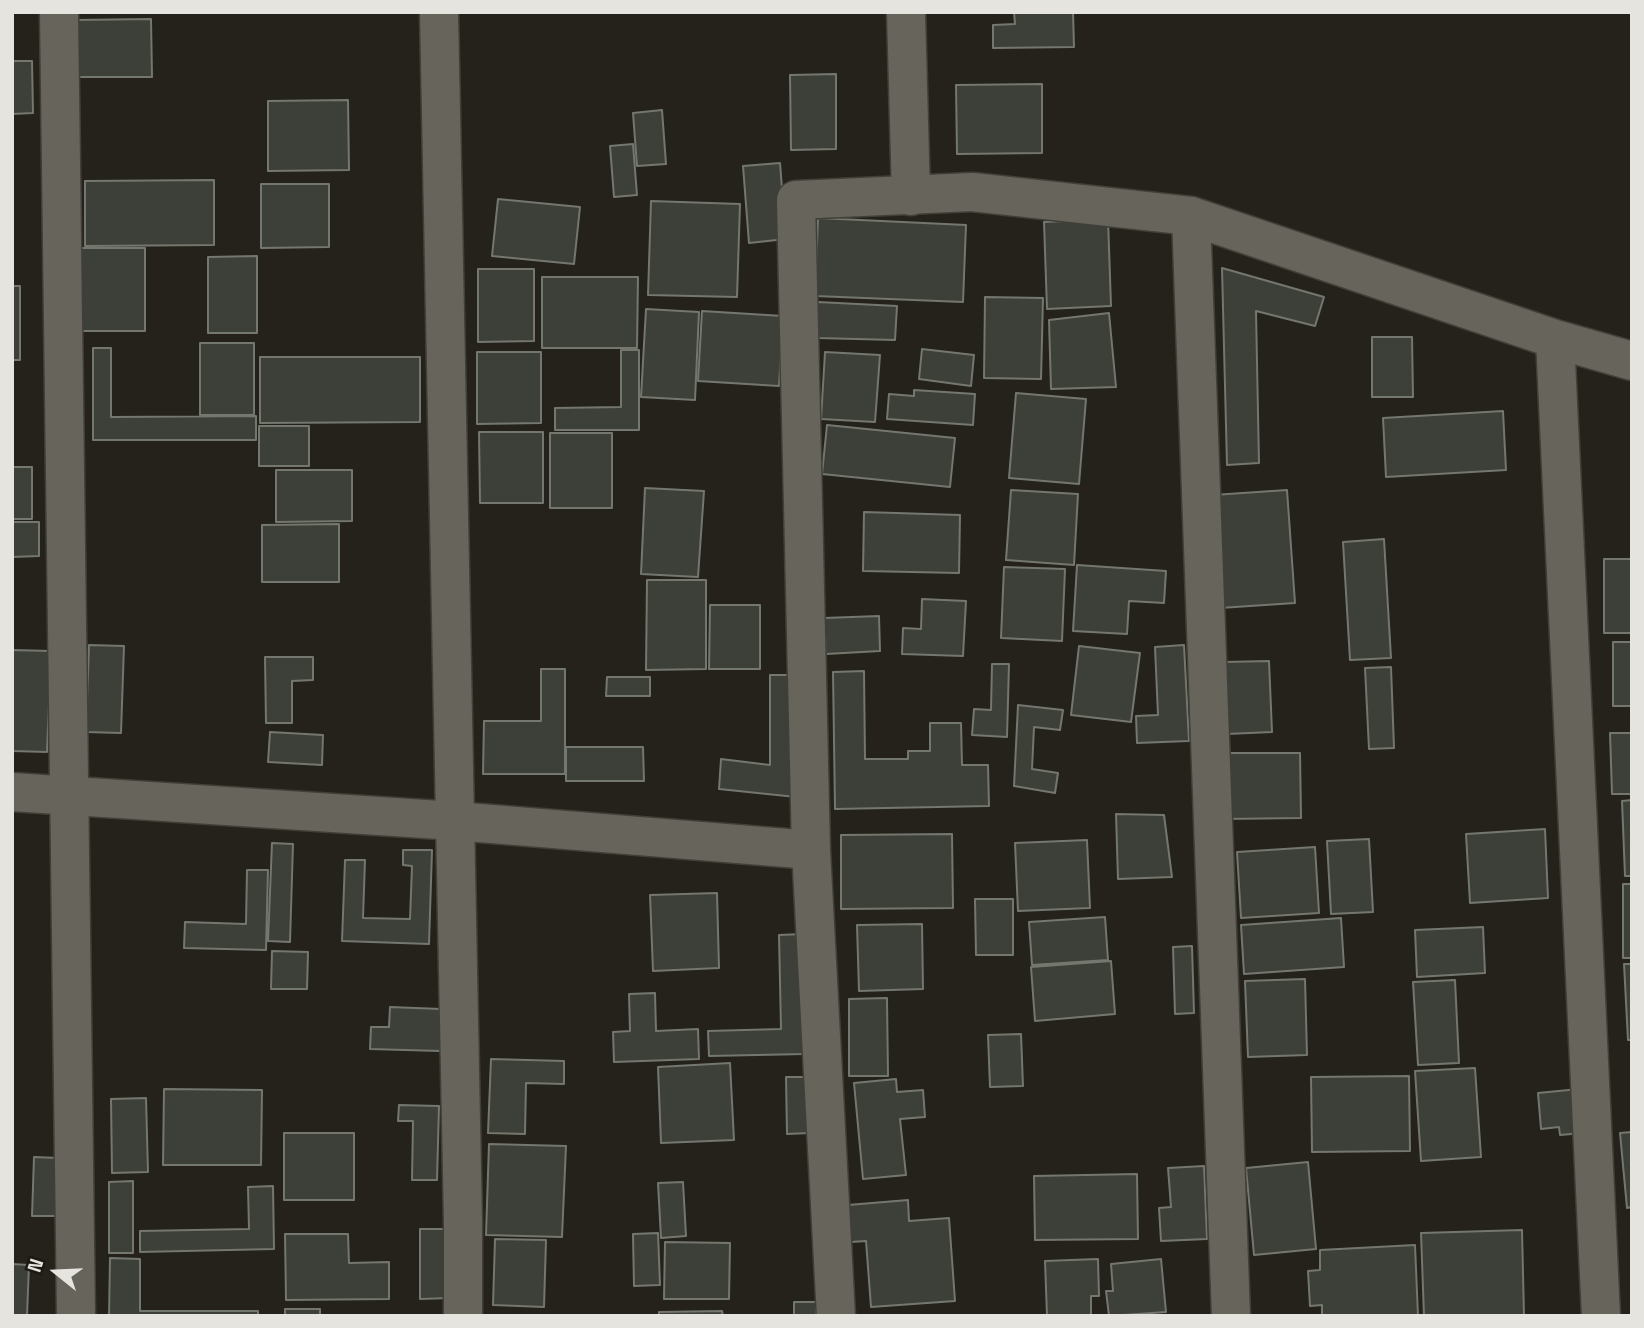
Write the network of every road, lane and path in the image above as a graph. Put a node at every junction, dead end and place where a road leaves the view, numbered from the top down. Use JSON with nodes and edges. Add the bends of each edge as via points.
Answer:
{"nodes":[{"id":1,"x":59,"y":12,"type":"edge"},
{"id":2,"x":439,"y":12,"type":"edge"},
{"id":3,"x":906,"y":12,"type":"edge"},
{"id":4,"x":911,"y":196,"type":"junction"},
{"id":5,"x":1191,"y":216,"type":"junction"},
{"id":6,"x":1555,"y":339,"type":"junction"},
{"id":7,"x":1632,"y":361,"type":"edge"},
{"id":8,"x":12,"y":792,"type":"edge"},
{"id":9,"x":69,"y":796,"type":"junction"},
{"id":10,"x":454,"y":821,"type":"junction"},
{"id":11,"x":811,"y":850,"type":"junction"},
{"id":12,"x":76,"y":1316,"type":"edge"},
{"id":13,"x":463,"y":1316,"type":"edge"},
{"id":14,"x":836,"y":1316,"type":"edge"},
{"id":15,"x":1231,"y":1316,"type":"edge"},
{"id":16,"x":1601,"y":1316,"type":"edge"}],
"edges":[{"from":1,"to":9,"type":"street"},
{"from":2,"to":10,"type":"street"},
{"from":3,"to":4,"type":"street"},
{"from":4,"to":5,"type":"street","via":[[972,192]]},
{"from":4,"to":11,"type":"street","via":[[796,200]]},
{"from":5,"to":6,"type":"street"},
{"from":5,"to":15,"type":"street"},
{"from":6,"to":7,"type":"street"},
{"from":6,"to":16,"type":"street"},
{"from":8,"to":9,"type":"street"},
{"from":9,"to":10,"type":"street"},
{"from":9,"to":12,"type":"street"},
{"from":10,"to":11,"type":"street"},
{"from":10,"to":13,"type":"street"},
{"from":11,"to":14,"type":"street"}]}
